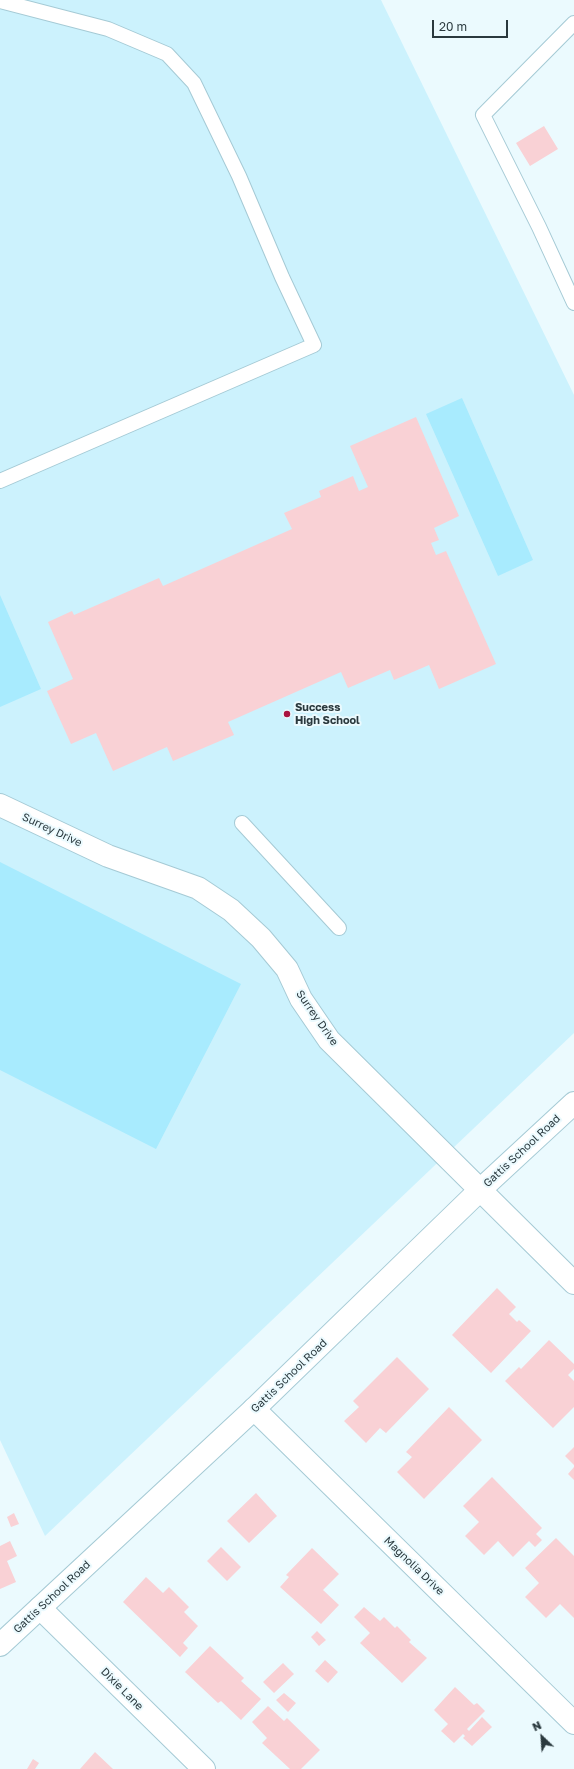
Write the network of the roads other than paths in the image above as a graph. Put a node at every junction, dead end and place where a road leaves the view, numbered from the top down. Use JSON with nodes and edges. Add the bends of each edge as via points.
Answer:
{"nodes":[{"id":1,"x":0,"y":1,"type":"edge"},
{"id":2,"x":574,"y":24,"type":"edge"},
{"id":3,"x":574,"y":303,"type":"edge"},
{"id":4,"x":0,"y":481,"type":"edge"},
{"id":5,"x":0,"y":805,"type":"edge"},
{"id":6,"x":242,"y":823,"type":"dead end"},
{"id":7,"x":339,"y":928,"type":"dead end"},
{"id":8,"x":574,"y":1103,"type":"edge"},
{"id":9,"x":480,"y":1190,"type":"junction"},
{"id":10,"x":574,"y":1283,"type":"edge"},
{"id":11,"x":254,"y":1409,"type":"junction"},
{"id":12,"x":40,"y":1608,"type":"junction"},
{"id":13,"x":0,"y":1645,"type":"edge"},
{"id":14,"x":574,"y":1723,"type":"edge"},
{"id":15,"x":204,"y":1769,"type":"edge"}],
"edges":[{"from":1,"to":4,"type":"lane","via":[[108,29],[167,54],[194,83],[239,176],[314,345]]},
{"from":2,"to":3,"type":"lane","via":[[483,115],[540,227]]},
{"from":5,"to":9,"type":"street","name":"Surrey Drive","via":[[108,856],[198,888],[231,910],[262,938],[287,969],[301,999],[329,1040]]},
{"from":6,"to":7,"type":"lane"},
{"from":8,"to":9,"type":"street","name":"Gattis School Road"},
{"from":9,"to":10,"type":"street","name":"Surrey Drive"},
{"from":9,"to":11,"type":"street","name":"Gattis School Road"},
{"from":11,"to":12,"type":"street","name":"Gattis School Road"},
{"from":11,"to":14,"type":"street","name":"Magnolia Drive"},
{"from":12,"to":13,"type":"street","name":"Gattis School Road"},
{"from":12,"to":15,"type":"street","name":"Dixie Lane"}]}
